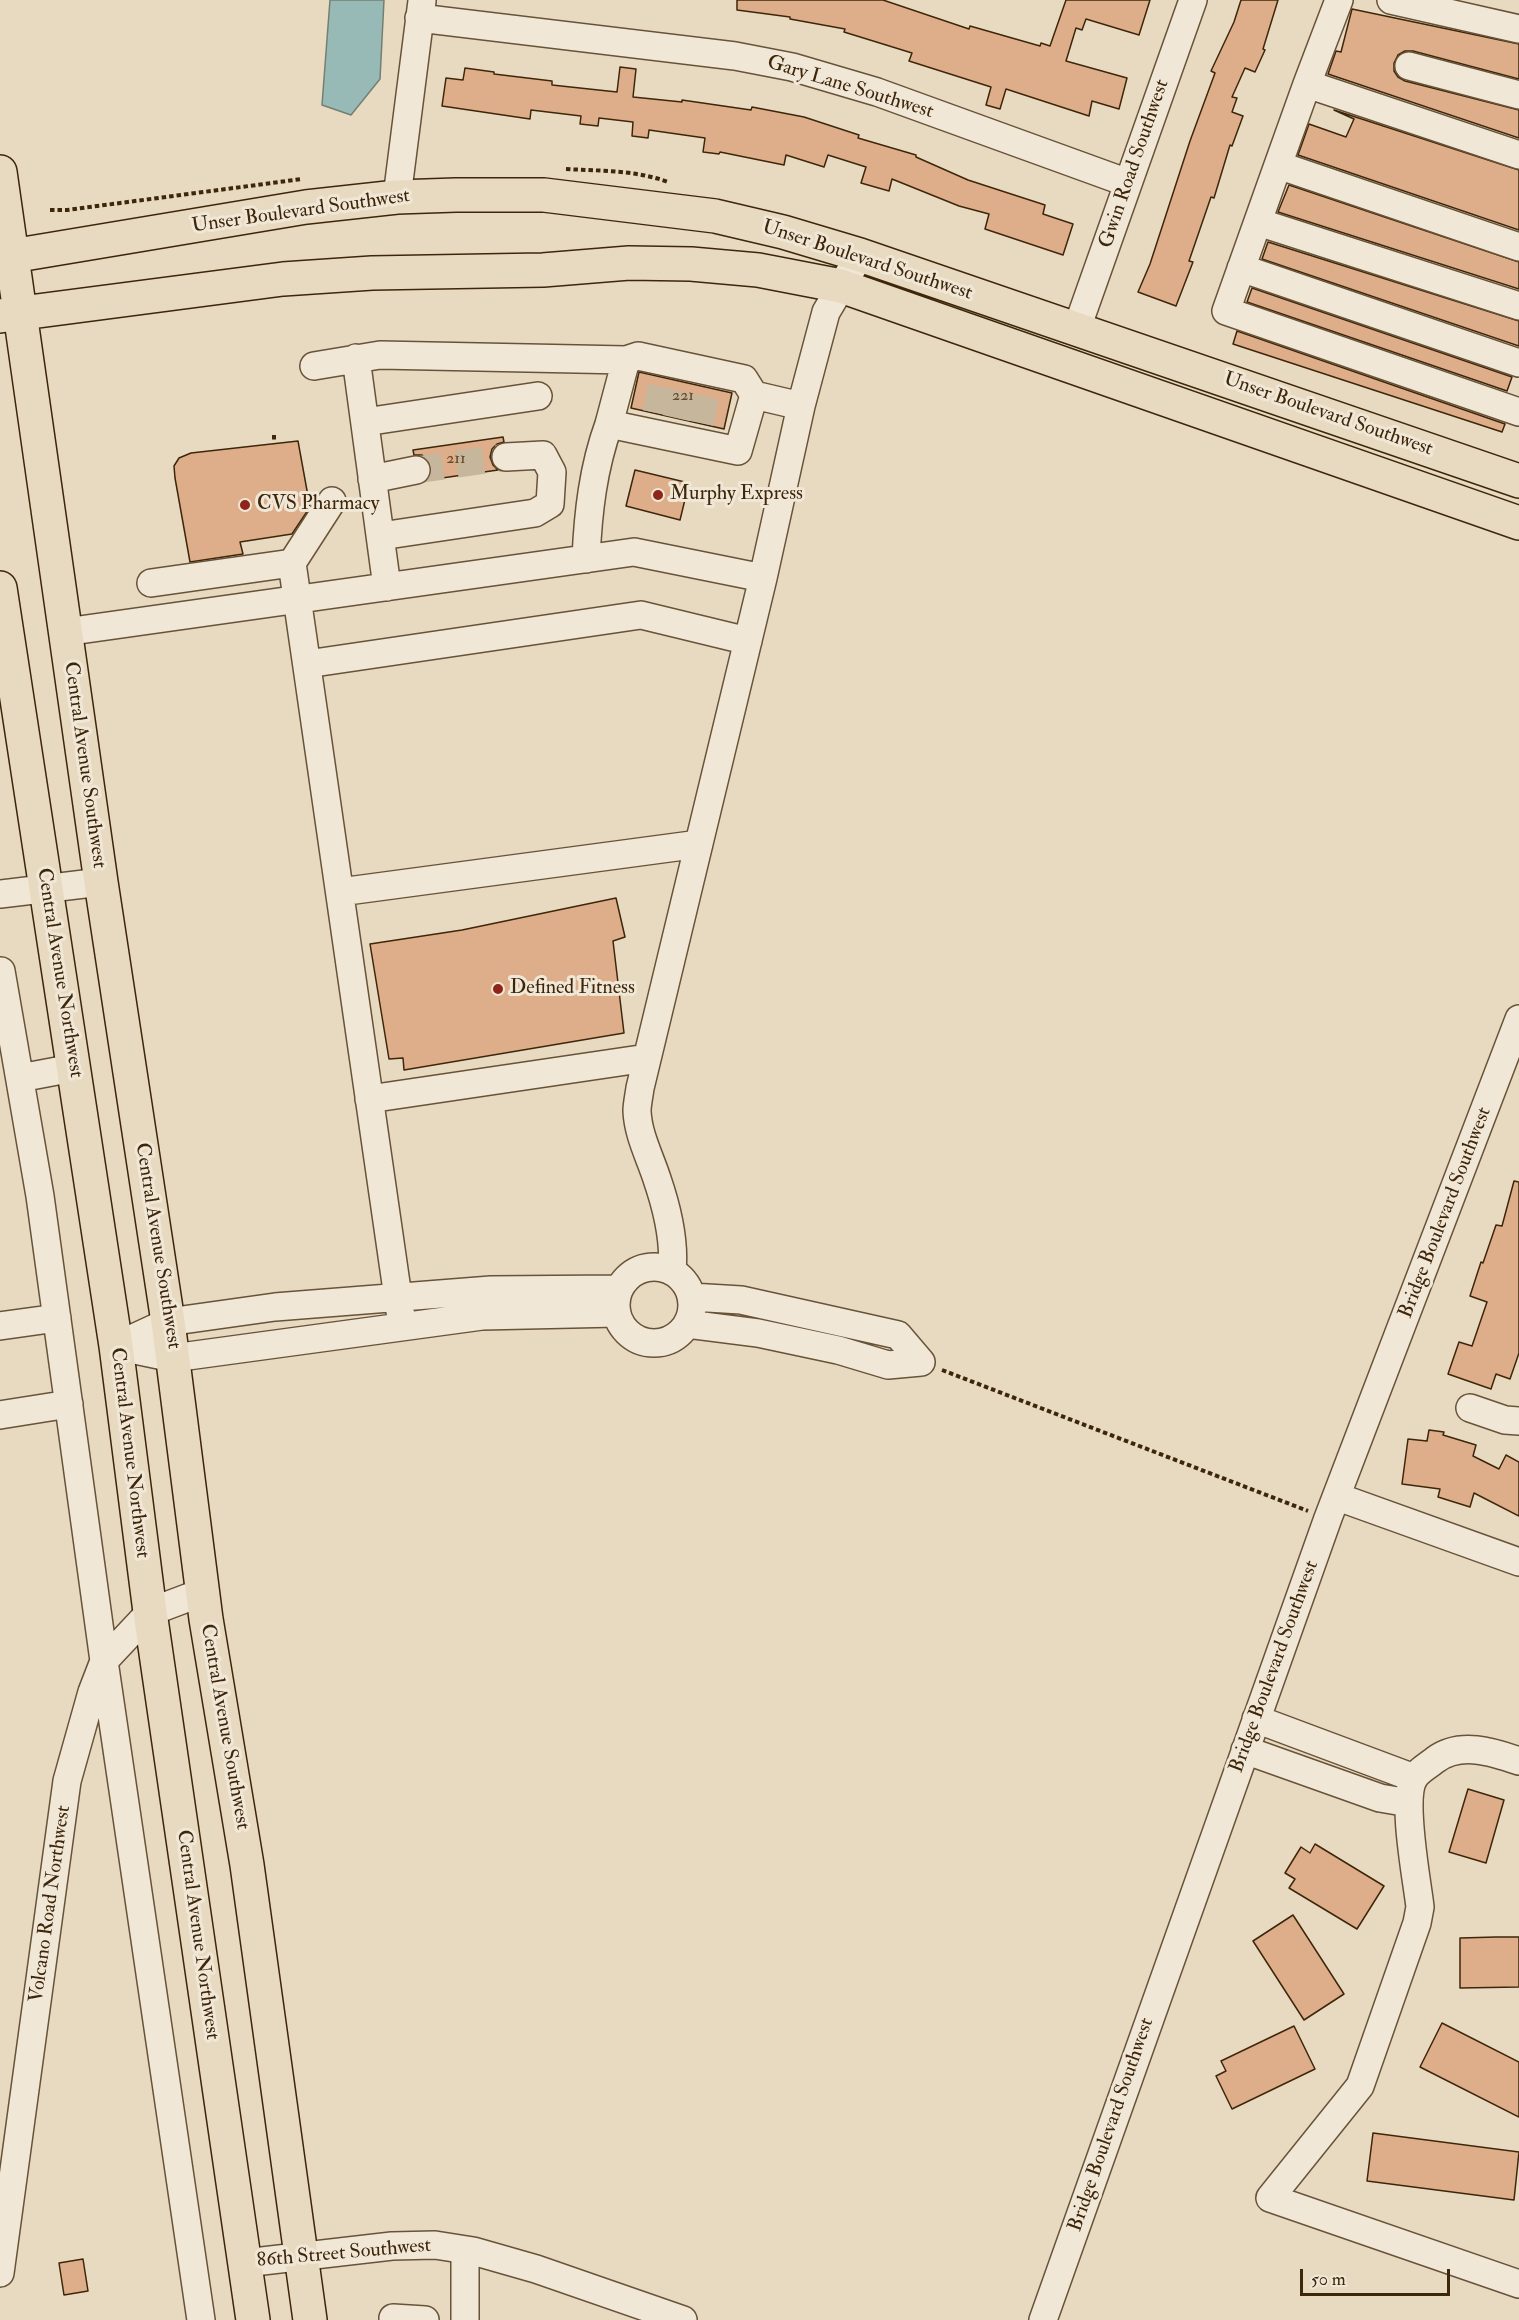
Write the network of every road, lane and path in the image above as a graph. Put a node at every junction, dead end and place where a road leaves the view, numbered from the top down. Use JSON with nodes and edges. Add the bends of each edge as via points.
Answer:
{"nodes":[{"id":1,"x":1193,"y":0,"type":"edge"},
{"id":2,"x":1339,"y":0,"type":"edge"},
{"id":3,"x":1391,"y":0,"type":"edge"},
{"id":4,"x":421,"y":9,"type":"edge"},
{"id":5,"x":1519,"y":29,"type":"edge"},
{"id":6,"x":1409,"y":66,"type":"dead end"},
{"id":7,"x":1307,"y":84,"type":"junction"},
{"id":8,"x":1519,"y":95,"type":"edge"},
{"id":9,"x":1519,"y":155,"type":"edge"},
{"id":10,"x":1278,"y":165,"type":"junction"},
{"id":11,"x":0,"y":172,"type":"edge"},
{"id":12,"x":309,"y":178,"type":"dead end"},
{"id":13,"x":1128,"y":183,"type":"junction"},
{"id":14,"x":397,"y":197,"type":"junction"},
{"id":15,"x":50,"y":210,"type":"dead end"},
{"id":16,"x":1258,"y":222,"type":"junction"},
{"id":17,"x":1519,"y":247,"type":"edge"},
{"id":18,"x":860,"y":255,"type":"junction"},
{"id":19,"x":6,"y":257,"type":"edge"},
{"id":20,"x":1241,"y":268,"type":"junction"},
{"id":21,"x":841,"y":286,"type":"junction"},
{"id":22,"x":1519,"y":306,"type":"edge"},
{"id":23,"x":10,"y":315,"type":"edge"},
{"id":24,"x":1077,"y":328,"type":"junction"},
{"id":25,"x":356,"y":358,"type":"junction"},
{"id":26,"x":626,"y":360,"type":"junction"},
{"id":27,"x":1519,"y":363,"type":"edge"},
{"id":28,"x":314,"y":366,"type":"dead end"},
{"id":29,"x":754,"y":395,"type":"junction"},
{"id":30,"x":538,"y":396,"type":"dead end"},
{"id":31,"x":801,"y":406,"type":"junction"},
{"id":32,"x":1517,"y":406,"type":"edge"},
{"id":33,"x":365,"y":422,"type":"junction"},
{"id":34,"x":609,"y":424,"type":"junction"},
{"id":35,"x":506,"y":457,"type":"tunnel mouth"},
{"id":36,"x":416,"y":470,"type":"tunnel mouth"},
{"id":37,"x":372,"y":479,"type":"junction"},
{"id":38,"x":1519,"y":481,"type":"edge"},
{"id":39,"x":332,"y":501,"type":"dead end"},
{"id":40,"x":1519,"y":523,"type":"edge"},
{"id":41,"x":380,"y":530,"type":"junction"},
{"id":42,"x":586,"y":559,"type":"junction"},
{"id":43,"x":292,"y":563,"type":"junction"},
{"id":44,"x":763,"y":578,"type":"junction"},
{"id":45,"x":151,"y":583,"type":"dead end"},
{"id":46,"x":387,"y":587,"type":"junction"},
{"id":47,"x":0,"y":588,"type":"edge"},
{"id":48,"x":297,"y":599,"type":"junction"},
{"id":49,"x":2,"y":621,"type":"edge"},
{"id":50,"x":65,"y":632,"type":"junction"},
{"id":51,"x":748,"y":641,"type":"junction"},
{"id":52,"x":307,"y":664,"type":"junction"},
{"id":53,"x":699,"y":844,"type":"junction"},
{"id":54,"x":101,"y":882,"type":"junction"},
{"id":55,"x":46,"y":887,"type":"junction"},
{"id":56,"x":339,"y":892,"type":"junction"},
{"id":57,"x":0,"y":894,"type":"edge"},
{"id":58,"x":1,"y":971,"type":"edge"},
{"id":59,"x":1519,"y":1019,"type":"edge"},
{"id":60,"x":1514,"y":1053,"type":"edge"},
{"id":61,"x":647,"y":1058,"type":"junction"},
{"id":62,"x":73,"y":1068,"type":"junction"},
{"id":63,"x":20,"y":1078,"type":"junction"},
{"id":64,"x":369,"y":1099,"type":"junction"},
{"id":65,"x":663,"y":1269,"type":"junction"},
{"id":66,"x":398,"y":1297,"type":"junction"},
{"id":67,"x":692,"y":1297,"type":"junction"},
{"id":68,"x":618,"y":1301,"type":"junction"},
{"id":69,"x":57,"y":1318,"type":"junction"},
{"id":70,"x":168,"y":1322,"type":"junction"},
{"id":71,"x":687,"y":1324,"type":"junction"},
{"id":72,"x":402,"y":1325,"type":"junction"},
{"id":73,"x":0,"y":1326,"type":"edge"},
{"id":74,"x":116,"y":1347,"type":"junction"},
{"id":75,"x":173,"y":1358,"type":"junction"},
{"id":76,"x":921,"y":1362,"type":"junction"},
{"id":77,"x":69,"y":1404,"type":"junction"},
{"id":78,"x":1470,"y":1407,"type":"dead end"},
{"id":79,"x":0,"y":1415,"type":"edge"},
{"id":80,"x":1519,"y":1421,"type":"edge"},
{"id":81,"x":1333,"y":1508,"type":"junction"},
{"id":82,"x":1519,"y":1562,"type":"edge"},
{"id":83,"x":202,"y":1593,"type":"junction"},
{"id":84,"x":150,"y":1612,"type":"junction"},
{"id":85,"x":104,"y":1661,"type":"junction"},
{"id":86,"x":1256,"y":1719,"type":"junction"},
{"id":87,"x":1245,"y":1750,"type":"junction"},
{"id":88,"x":1344,"y":1752,"type":"junction"},
{"id":89,"x":1519,"y":1761,"type":"edge"},
{"id":90,"x":1333,"y":1781,"type":"junction"},
{"id":91,"x":1411,"y":1790,"type":"junction"},
{"id":92,"x":465,"y":2250,"type":"junction"},
{"id":93,"x":300,"y":2256,"type":"junction"},
{"id":94,"x":245,"y":2263,"type":"junction"},
{"id":95,"x":0,"y":2273,"type":"edge"},
{"id":96,"x":1519,"y":2284,"type":"edge"},
{"id":97,"x":629,"y":2311,"type":"edge"},
{"id":98,"x":201,"y":2320,"type":"edge"},
{"id":99,"x":253,"y":2320,"type":"edge"},
{"id":100,"x":310,"y":2320,"type":"edge"},
{"id":101,"x":394,"y":2320,"type":"edge"},
{"id":102,"x":425,"y":2320,"type":"edge"},
{"id":103,"x":465,"y":2320,"type":"edge"},
{"id":104,"x":683,"y":2320,"type":"edge"},
{"id":105,"x":1043,"y":2320,"type":"edge"}],
"edges":[{"from":1,"to":13,"type":"street","name":"Gwin Road Southwest"},
{"from":2,"to":7,"type":"street"},
{"from":3,"to":5,"type":"street"},
{"from":4,"to":13,"type":"street","name":"Gary Lane Southwest","via":[[792,67],[877,92]]},
{"from":4,"to":14,"type":"street"},
{"from":6,"to":8,"type":"street"},
{"from":7,"to":9,"type":"street"},
{"from":7,"to":10,"type":"street"},
{"from":10,"to":16,"type":"street"},
{"from":10,"to":17,"type":"street"},
{"from":11,"to":19,"type":"main road","name":"Central Avenue Southwest"},
{"from":12,"to":15,"type":"path"},
{"from":13,"to":24,"type":"street","name":"Gwin Road Southwest"},
{"from":14,"to":18,"type":"main road","name":"Unser Boulevard Southwest","via":[[544,195],[648,207],[726,219]]},
{"from":14,"to":19,"type":"main road","name":"Unser Boulevard Southwest","via":[[306,207]]},
{"from":16,"to":20,"type":"street"},
{"from":16,"to":22,"type":"street"},
{"from":18,"to":21,"type":"street"},
{"from":18,"to":24,"type":"main road","name":"Unser Boulevard Southwest"},
{"from":19,"to":23,"type":"main road","name":"Central Avenue Southwest"},
{"from":20,"to":27,"type":"street"},
{"from":20,"to":32,"type":"street","via":[[1226,311]]},
{"from":21,"to":23,"type":"main road","name":"Unser Boulevard Southwest","via":[[758,270],[629,263],[543,270],[384,272],[283,279]]},
{"from":21,"to":31,"type":"street","via":[[826,312]]},
{"from":21,"to":40,"type":"main road","name":"Unser Boulevard Southwest"},
{"from":23,"to":50,"type":"main road","name":"Central Avenue Southwest"},
{"from":24,"to":38,"type":"main road","name":"Unser Boulevard Southwest"},
{"from":25,"to":26,"type":"street","via":[[380,355]]},
{"from":25,"to":28,"type":"street"},
{"from":25,"to":33,"type":"street"},
{"from":26,"to":29,"type":"street","via":[[638,356],[688,371],[744,379]]},
{"from":26,"to":34,"type":"street"},
{"from":29,"to":31,"type":"street"},
{"from":29,"to":34,"type":"street","via":[[738,451],[675,428]]},
{"from":30,"to":33,"type":"street"},
{"from":31,"to":44,"type":"street"},
{"from":33,"to":37,"type":"street"},
{"from":34,"to":42,"type":"street","via":[[588,511]]},
{"from":35,"to":41,"type":"street","via":[[543,455],[552,472],[550,504],[535,513]]},
{"from":36,"to":37,"type":"street"},
{"from":37,"to":41,"type":"street"},
{"from":39,"to":43,"type":"street"},
{"from":41,"to":46,"type":"street"},
{"from":42,"to":44,"type":"street","via":[[634,552]]},
{"from":42,"to":46,"type":"street"},
{"from":43,"to":45,"type":"street"},
{"from":43,"to":48,"type":"street"},
{"from":44,"to":51,"type":"street"},
{"from":46,"to":48,"type":"street"},
{"from":47,"to":49,"type":"main road","name":"Central Avenue Northwest"},
{"from":48,"to":50,"type":"street"},
{"from":48,"to":52,"type":"street"},
{"from":49,"to":55,"type":"main road","name":"Central Avenue Northwest"},
{"from":50,"to":54,"type":"main road","name":"Central Avenue Southwest"},
{"from":51,"to":52,"type":"street","via":[[641,615]]},
{"from":51,"to":53,"type":"street"},
{"from":52,"to":56,"type":"street"},
{"from":53,"to":56,"type":"street"},
{"from":53,"to":61,"type":"street"},
{"from":54,"to":55,"type":"street"},
{"from":54,"to":70,"type":"main road","name":"Central Avenue Southwest"},
{"from":55,"to":57,"type":"street"},
{"from":55,"to":62,"type":"main road","name":"Central Avenue Northwest"},
{"from":56,"to":64,"type":"street"},
{"from":58,"to":63,"type":"street"},
{"from":59,"to":60,"type":"street","name":"Bridge Boulevard Southwest"},
{"from":60,"to":81,"type":"street","name":"Bridge Boulevard Southwest"},
{"from":61,"to":64,"type":"street"},
{"from":61,"to":65,"type":"street","via":[[638,1112],[674,1252]]},
{"from":62,"to":63,"type":"street"},
{"from":62,"to":74,"type":"main road","name":"Central Avenue Northwest"},
{"from":63,"to":69,"type":"street"},
{"from":64,"to":66,"type":"street"},
{"from":65,"to":67,"type":"street","via":[[681,1278]]},
{"from":65,"to":68,"type":"street","via":[[633,1273]]},
{"from":66,"to":68,"type":"street","via":[[491,1290]]},
{"from":66,"to":70,"type":"street","via":[[275,1307]]},
{"from":66,"to":72,"type":"street"},
{"from":67,"to":71,"type":"street"},
{"from":67,"to":76,"type":"street","via":[[741,1300],[898,1335]]},
{"from":68,"to":71,"type":"street","via":[[622,1325],[642,1341],[668,1340]]},
{"from":68,"to":72,"type":"street"},
{"from":69,"to":73,"type":"street"},
{"from":69,"to":77,"type":"street"},
{"from":70,"to":74,"type":"street"},
{"from":70,"to":75,"type":"main road","name":"Central Avenue Southwest"},
{"from":71,"to":76,"type":"street","via":[[758,1333],[888,1365]]},
{"from":72,"to":75,"type":"street"},
{"from":74,"to":75,"type":"street"},
{"from":74,"to":84,"type":"main road","name":"Central Avenue Northwest"},
{"from":75,"to":83,"type":"main road","name":"Central Avenue Southwest"},
{"from":76,"to":81,"type":"path"},
{"from":77,"to":79,"type":"street"},
{"from":77,"to":85,"type":"street"},
{"from":78,"to":80,"type":"street"},
{"from":81,"to":82,"type":"street"},
{"from":81,"to":86,"type":"street","name":"Bridge Boulevard Southwest"},
{"from":83,"to":84,"type":"street","name":"Volcano Road Northwest"},
{"from":83,"to":93,"type":"main road","name":"Central Avenue Southwest","via":[[247,1864]]},
{"from":84,"to":85,"type":"street","name":"Volcano Road Northwest"},
{"from":84,"to":94,"type":"main road","name":"Central Avenue Northwest"},
{"from":85,"to":95,"type":"street","name":"Volcano Road Northwest","via":[[68,1781]]},
{"from":85,"to":98,"type":"street"},
{"from":86,"to":87,"type":"street","name":"Bridge Boulevard Southwest"},
{"from":86,"to":88,"type":"street"},
{"from":87,"to":90,"type":"street"},
{"from":87,"to":105,"type":"street","name":"Bridge Boulevard Southwest"},
{"from":88,"to":90,"type":"street"},
{"from":88,"to":91,"type":"street"},
{"from":89,"to":91,"type":"street","via":[[1494,1752],[1467,1749],[1442,1755]]},
{"from":90,"to":91,"type":"street","via":[[1380,1798]]},
{"from":91,"to":96,"type":"street","via":[[1420,1907],[1417,1923],[1360,2086],[1270,2198]]},
{"from":92,"to":93,"type":"street","name":"86th Street Southwest","via":[[435,2245],[392,2246]]},
{"from":92,"to":97,"type":"street","name":"86th Street Southwest","via":[[536,2269]]},
{"from":92,"to":103,"type":"street"},
{"from":93,"to":94,"type":"street","name":"86th Street Southwest"},
{"from":93,"to":100,"type":"main road","name":"Central Avenue Southwest"},
{"from":94,"to":99,"type":"main road","name":"Central Avenue Northwest"},
{"from":97,"to":104,"type":"street","name":"86th Street Southwest"},
{"from":101,"to":102,"type":"street"}]}
